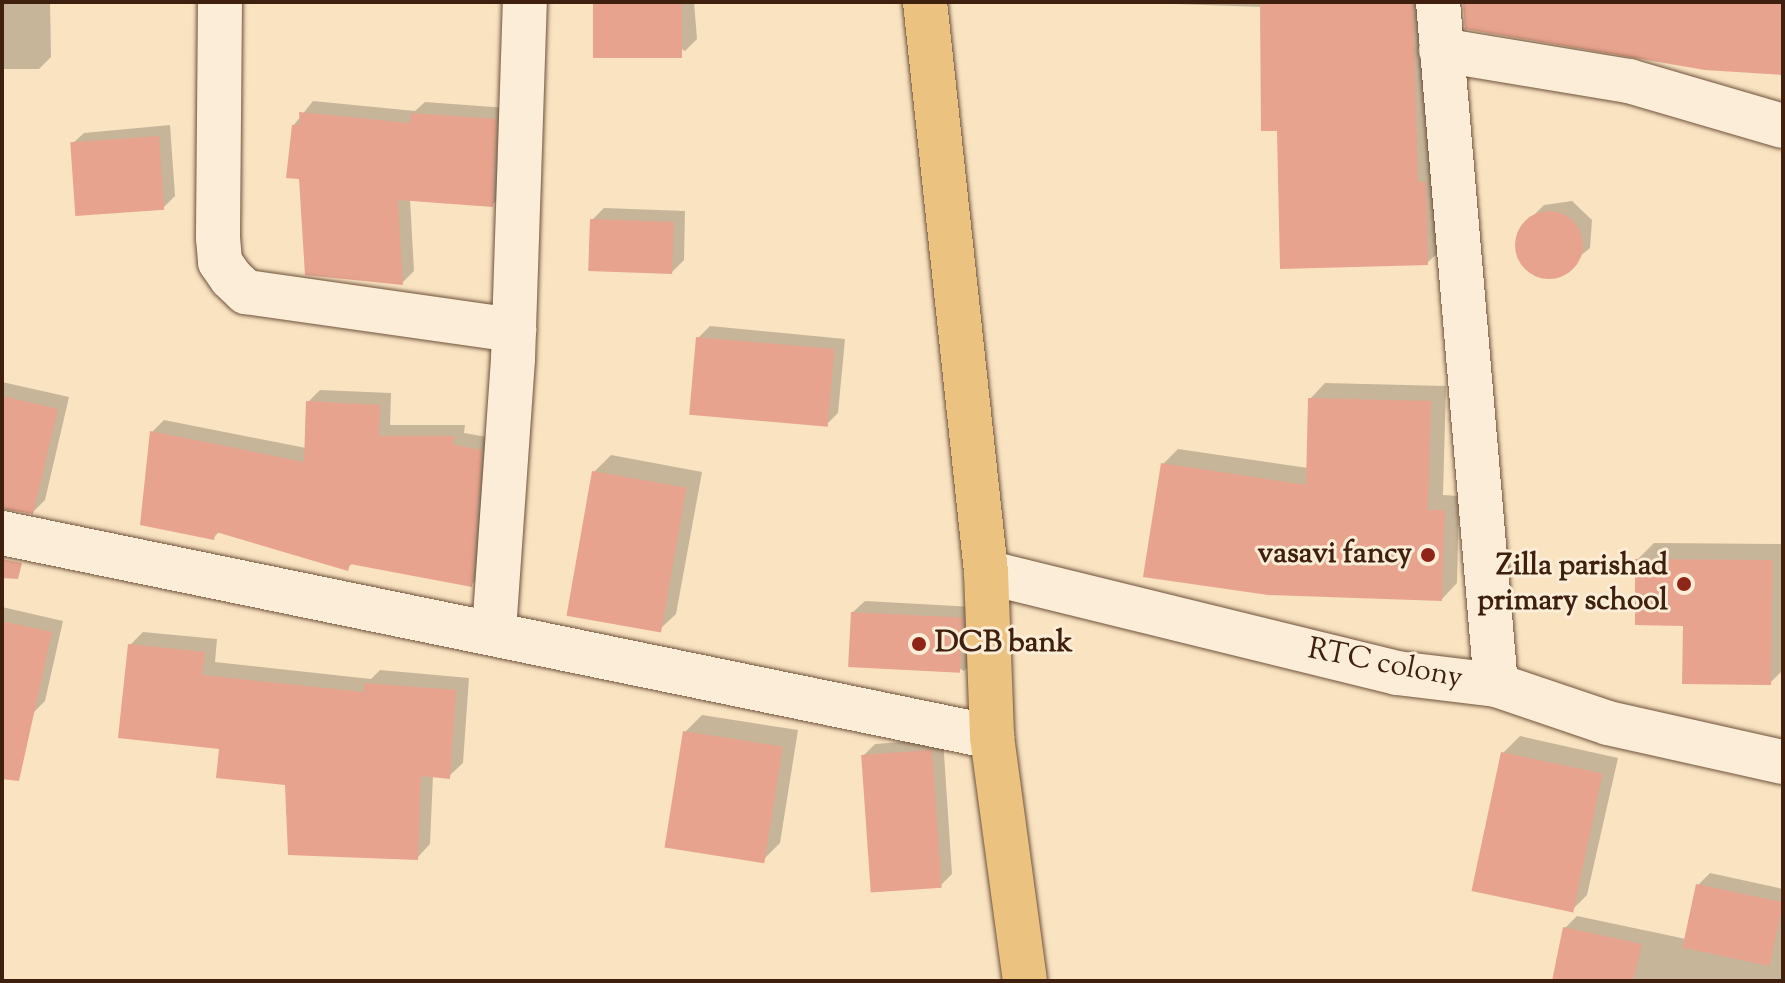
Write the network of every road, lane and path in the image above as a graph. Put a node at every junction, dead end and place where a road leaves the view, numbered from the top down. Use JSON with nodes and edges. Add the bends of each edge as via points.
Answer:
{"nodes":[{"id":1,"x":220,"y":2,"type":"edge"},
{"id":2,"x":525,"y":2,"type":"edge"},
{"id":3,"x":925,"y":2,"type":"edge"},
{"id":4,"x":1438,"y":2,"type":"edge"},
{"id":5,"x":1441,"y":50,"type":"junction"},
{"id":6,"x":1783,"y":126,"type":"edge"},
{"id":7,"x":514,"y":330,"type":"junction"},
{"id":8,"x":2,"y":533,"type":"edge"},
{"id":9,"x":986,"y":572,"type":"junction"},
{"id":10,"x":494,"y":631,"type":"junction"},
{"id":11,"x":1496,"y":685,"type":"junction"},
{"id":12,"x":992,"y":737,"type":"junction"},
{"id":13,"x":1783,"y":762,"type":"edge"},
{"id":14,"x":1025,"y":981,"type":"edge"}],
"edges":[{"from":1,"to":7,"type":"street","via":[[218,238],[220,262],[231,278],[246,292]]},
{"from":2,"to":7,"type":"street"},
{"from":3,"to":9,"type":"highway"},
{"from":4,"to":5,"type":"street"},
{"from":5,"to":6,"type":"street","via":[[1629,81]]},
{"from":5,"to":11,"type":"street"},
{"from":7,"to":10,"type":"street"},
{"from":8,"to":10,"type":"street"},
{"from":9,"to":11,"type":"street","name":"RTC colony","via":[[1397,673]]},
{"from":9,"to":12,"type":"highway"},
{"from":10,"to":12,"type":"street"},
{"from":11,"to":13,"type":"street","name":"RTC colony","via":[[1608,723]]},
{"from":12,"to":14,"type":"highway"}]}
